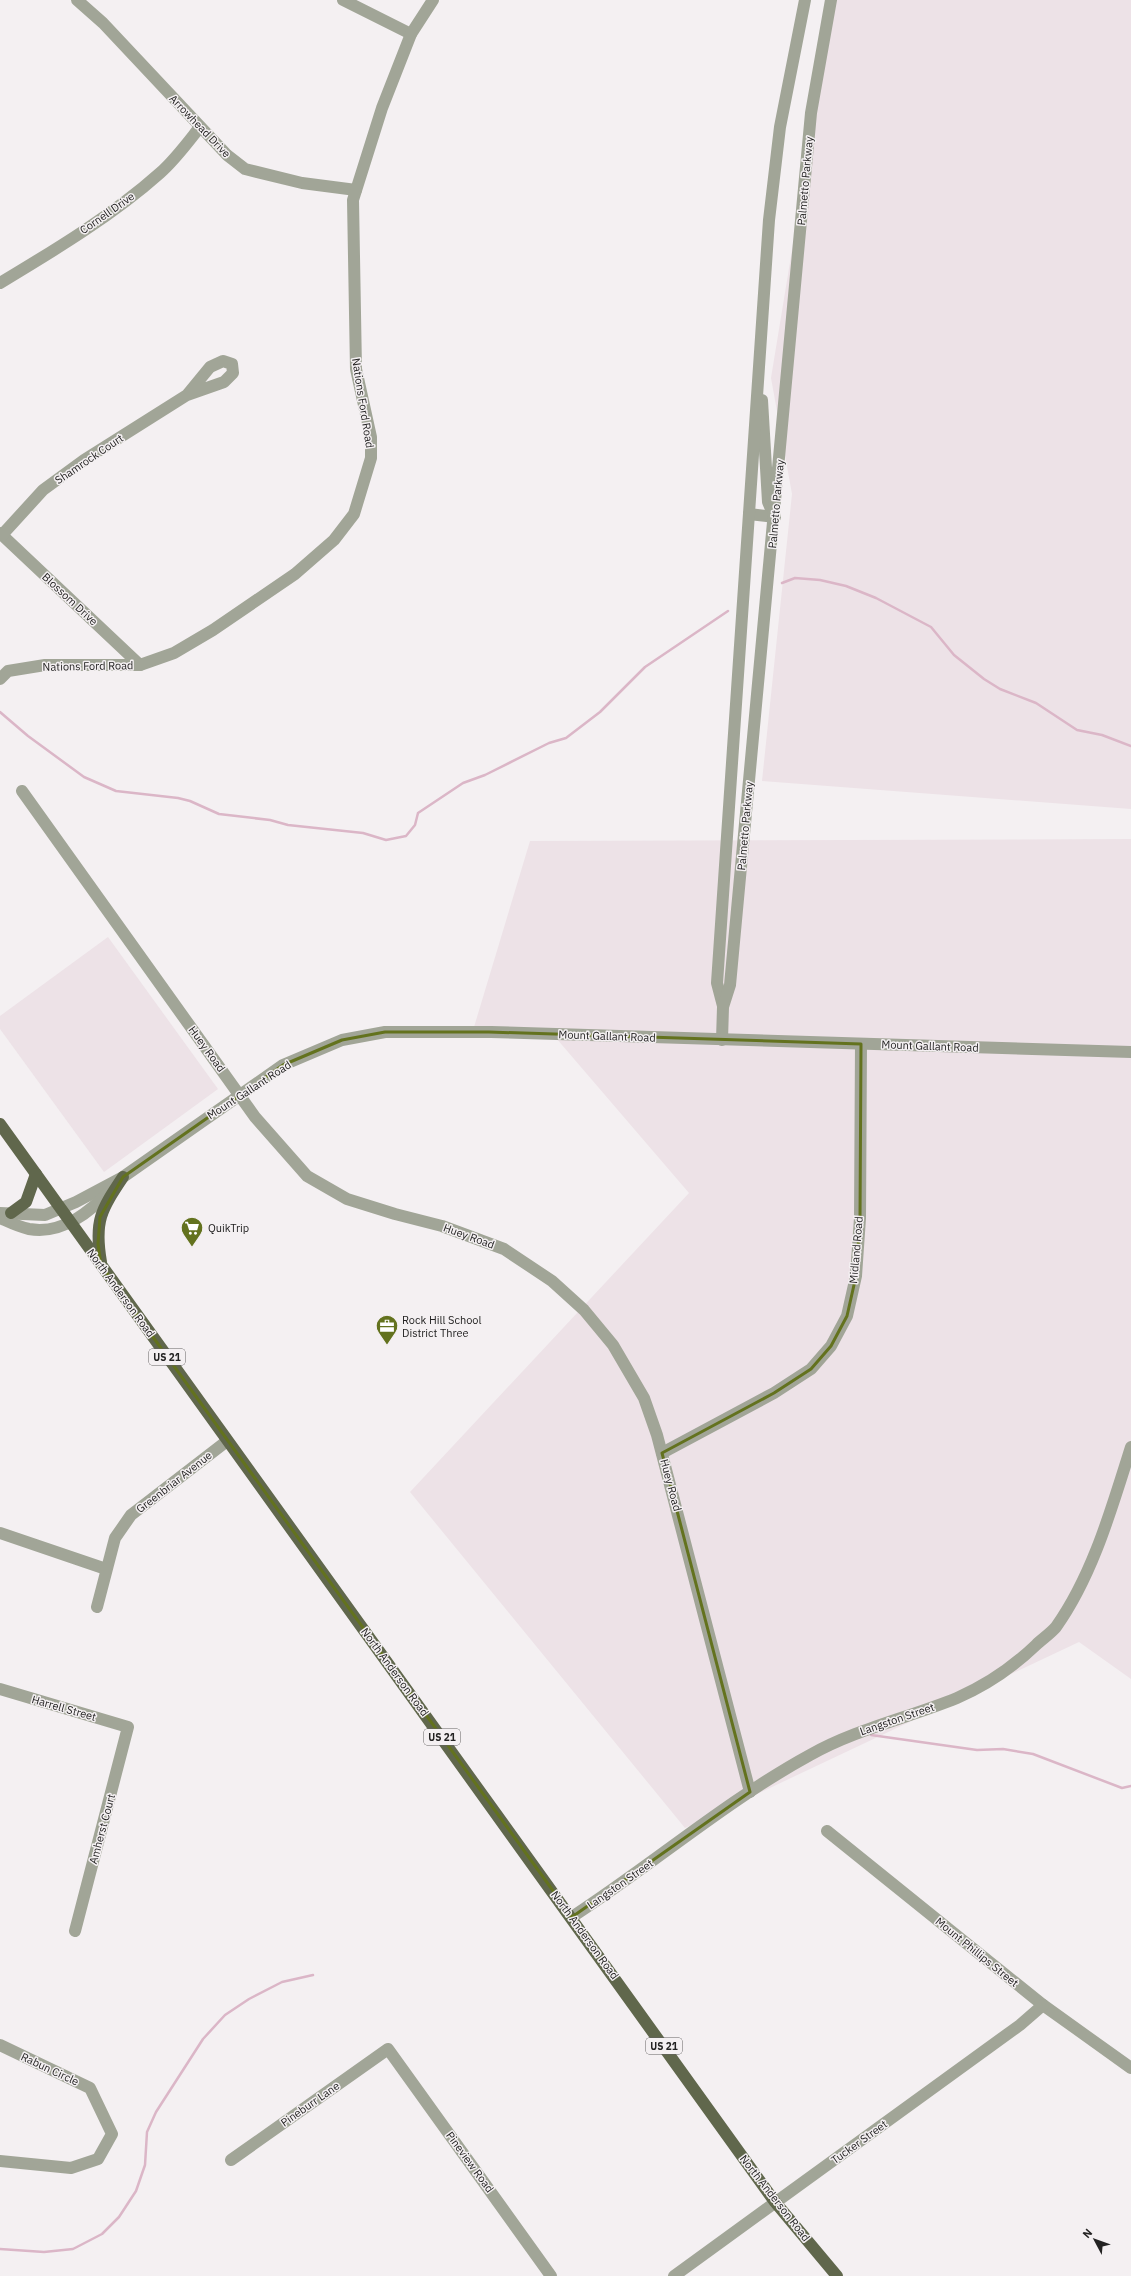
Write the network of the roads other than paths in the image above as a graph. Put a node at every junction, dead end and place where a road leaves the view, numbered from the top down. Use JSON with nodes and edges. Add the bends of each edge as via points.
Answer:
{"nodes":[{"id":1,"x":77,"y":0,"type":"edge"},
{"id":2,"x":343,"y":0,"type":"edge"},
{"id":3,"x":433,"y":0,"type":"edge"},
{"id":4,"x":805,"y":0,"type":"edge"},
{"id":5,"x":831,"y":0,"type":"edge"},
{"id":6,"x":411,"y":34,"type":"junction"},
{"id":7,"x":200,"y":127,"type":"junction"},
{"id":8,"x":356,"y":190,"type":"junction"},
{"id":9,"x":0,"y":283,"type":"edge"},
{"id":10,"x":758,"y":379,"type":"junction"},
{"id":11,"x":187,"y":395,"type":"dead end"},
{"id":12,"x":749,"y":514,"type":"junction"},
{"id":13,"x":775,"y":517,"type":"junction"},
{"id":14,"x":1,"y":534,"type":"edge"},
{"id":15,"x":140,"y":665,"type":"junction"},
{"id":16,"x":0,"y":679,"type":"edge"},
{"id":17,"x":22,"y":791,"type":"dead end"},
{"id":18,"x":723,"y":1008,"type":"junction"},
{"id":19,"x":722,"y":1040,"type":"junction"},
{"id":20,"x":861,"y":1044,"type":"junction"},
{"id":21,"x":1131,"y":1052,"type":"edge"},
{"id":22,"x":239,"y":1094,"type":"junction"},
{"id":23,"x":0,"y":1124,"type":"edge"},
{"id":24,"x":36,"y":1174,"type":"junction"},
{"id":25,"x":123,"y":1177,"type":"junction"},
{"id":26,"x":61,"y":1209,"type":"junction"},
{"id":27,"x":4,"y":1215,"type":"edge"},
{"id":28,"x":70,"y":1222,"type":"junction"},
{"id":29,"x":101,"y":1265,"type":"junction"},
{"id":30,"x":227,"y":1441,"type":"junction"},
{"id":31,"x":1131,"y":1446,"type":"edge"},
{"id":32,"x":662,"y":1453,"type":"junction"},
{"id":33,"x":0,"y":1533,"type":"edge"},
{"id":34,"x":106,"y":1569,"type":"junction"},
{"id":35,"x":97,"y":1607,"type":"dead end"},
{"id":36,"x":0,"y":1689,"type":"edge"},
{"id":37,"x":128,"y":1727,"type":"joint"},
{"id":38,"x":750,"y":1792,"type":"junction"},
{"id":39,"x":827,"y":1832,"type":"dead end"},
{"id":40,"x":572,"y":1917,"type":"junction"},
{"id":41,"x":75,"y":1931,"type":"dead end"},
{"id":42,"x":1043,"y":2005,"type":"junction"},
{"id":43,"x":0,"y":2045,"type":"edge"},
{"id":44,"x":388,"y":2049,"type":"joint"},
{"id":45,"x":1131,"y":2068,"type":"edge"},
{"id":46,"x":231,"y":2160,"type":"dead end"},
{"id":47,"x":0,"y":2161,"type":"edge"},
{"id":48,"x":775,"y":2202,"type":"junction"},
{"id":49,"x":552,"y":2276,"type":"edge"},
{"id":50,"x":674,"y":2276,"type":"edge"},
{"id":51,"x":837,"y":2276,"type":"edge"}],
"edges":[{"from":1,"to":7,"type":"street","name":"Arrowhead Drive","via":[[103,23]]},
{"from":2,"to":6,"type":"street"},
{"from":3,"to":6,"type":"street"},
{"from":4,"to":10,"type":"street","name":"Palmetto Parkway","via":[[779,134],[769,220]]},
{"from":5,"to":13,"type":"street","name":"Palmetto Parkway","via":[[811,113]]},
{"from":6,"to":8,"type":"street","name":"Nations Ford Road","via":[[382,108]]},
{"from":7,"to":8,"type":"street","name":"Arrowhead Drive","via":[[227,155],[245,169],[302,183]]},
{"from":7,"to":9,"type":"street","name":"Cornell Drive","via":[[161,172],[116,207]]},
{"from":8,"to":15,"type":"street","name":"Nations Ford Road","via":[[353,200],[356,369],[371,437],[371,458],[354,514],[334,540],[295,574],[213,630],[174,653]]},
{"from":10,"to":12,"type":"street","name":"Palmetto Parkway"},
{"from":10,"to":13,"type":"street","via":[[762,399],[768,502]]},
{"from":11,"to":14,"type":"street","name":"Shamrock Court","via":[[84,460],[43,490]]},
{"from":12,"to":13,"type":"street"},
{"from":12,"to":18,"type":"street","name":"Palmetto Parkway","via":[[717,982]]},
{"from":13,"to":18,"type":"street","name":"Palmetto Parkway","via":[[730,984]]},
{"from":14,"to":15,"type":"street","name":"Blossom Drive"},
{"from":15,"to":16,"type":"street","name":"Nations Ford Road","via":[[45,665],[8,671]]},
{"from":17,"to":22,"type":"street","name":"Huey Road"},
{"from":18,"to":19,"type":"street","name":"Palmetto Parkway"},
{"from":19,"to":20,"type":"street","name":"Mount Gallant Road"},
{"from":19,"to":22,"type":"street","name":"Mount Gallant Road","via":[[488,1032],[385,1032],[342,1040],[301,1057],[283,1065]]},
{"from":20,"to":21,"type":"street","name":"Mount Gallant Road"},
{"from":20,"to":32,"type":"street","name":"Midland Road","via":[[860,1218],[856,1276],[847,1316],[831,1346],[811,1369],[774,1394]]},
{"from":22,"to":25,"type":"street","name":"Mount Gallant Road"},
{"from":22,"to":32,"type":"street","name":"Huey Road","via":[[280,1147],[307,1176],[320,1184],[347,1199],[442,1226],[504,1249],[552,1281],[584,1310],[613,1345],[644,1398]]},
{"from":23,"to":24,"type":"main road","name":"North Anderson Road","number":"US 21"},
{"from":24,"to":26,"type":"main road","name":"North Anderson Road","number":"US 21"},
{"from":24,"to":27,"type":"main road","via":[[26,1202]]},
{"from":25,"to":26,"type":"street","name":"Mount Gallant Road"},
{"from":25,"to":28,"type":"street","name":"Mount Gallant Road","via":[[99,1203]]},
{"from":25,"to":29,"type":"main road","via":[[104,1206],[100,1217],[98,1244]]},
{"from":26,"to":27,"type":"street","name":"Mount Gallant Road","via":[[45,1214]]},
{"from":26,"to":28,"type":"main road","name":"North Anderson Road","number":"US 21"},
{"from":27,"to":28,"type":"street","name":"Mount Gallant Road","via":[[27,1229],[36,1230],[55,1228]]},
{"from":28,"to":29,"type":"main road","name":"North Anderson Road","number":"US 21"},
{"from":29,"to":30,"type":"main road","name":"North Anderson Road","number":"US 21"},
{"from":30,"to":34,"type":"street","name":"Greenbriar Avenue","via":[[131,1515],[115,1538]]},
{"from":30,"to":40,"type":"main road","name":"North Anderson Road","number":"US 21"},
{"from":31,"to":38,"type":"street","name":"Langston Street","via":[[1094,1553],[1074,1598],[1054,1629],[1010,1669],[958,1698],[854,1734],[811,1754]]},
{"from":32,"to":38,"type":"street","name":"Huey Road"},
{"from":33,"to":34,"type":"street"},
{"from":34,"to":35,"type":"street","name":"Greenbriar Avenue"},
{"from":36,"to":37,"type":"street","name":"Harrell Street"},
{"from":37,"to":41,"type":"street","name":"Amherst Court"},
{"from":38,"to":40,"type":"street","name":"Langston Street"},
{"from":39,"to":42,"type":"street","name":"Mount Phillips Street"},
{"from":40,"to":48,"type":"main road","name":"North Anderson Road","number":"US 21"},
{"from":42,"to":45,"type":"street","name":"Mount Phillips Street"},
{"from":42,"to":48,"type":"street","name":"Tucker Street","via":[[1020,2025]]},
{"from":43,"to":47,"type":"street","name":"Rabun Circle","via":[[90,2088],[112,2134],[98,2159],[71,2168]]},
{"from":44,"to":46,"type":"street","name":"Pineburr Lane"},
{"from":44,"to":49,"type":"street","name":"Pineview Road"},
{"from":48,"to":50,"type":"street","name":"Tucker Street"},
{"from":48,"to":51,"type":"main road","name":"North Anderson Road","number":"US 21"}]}
